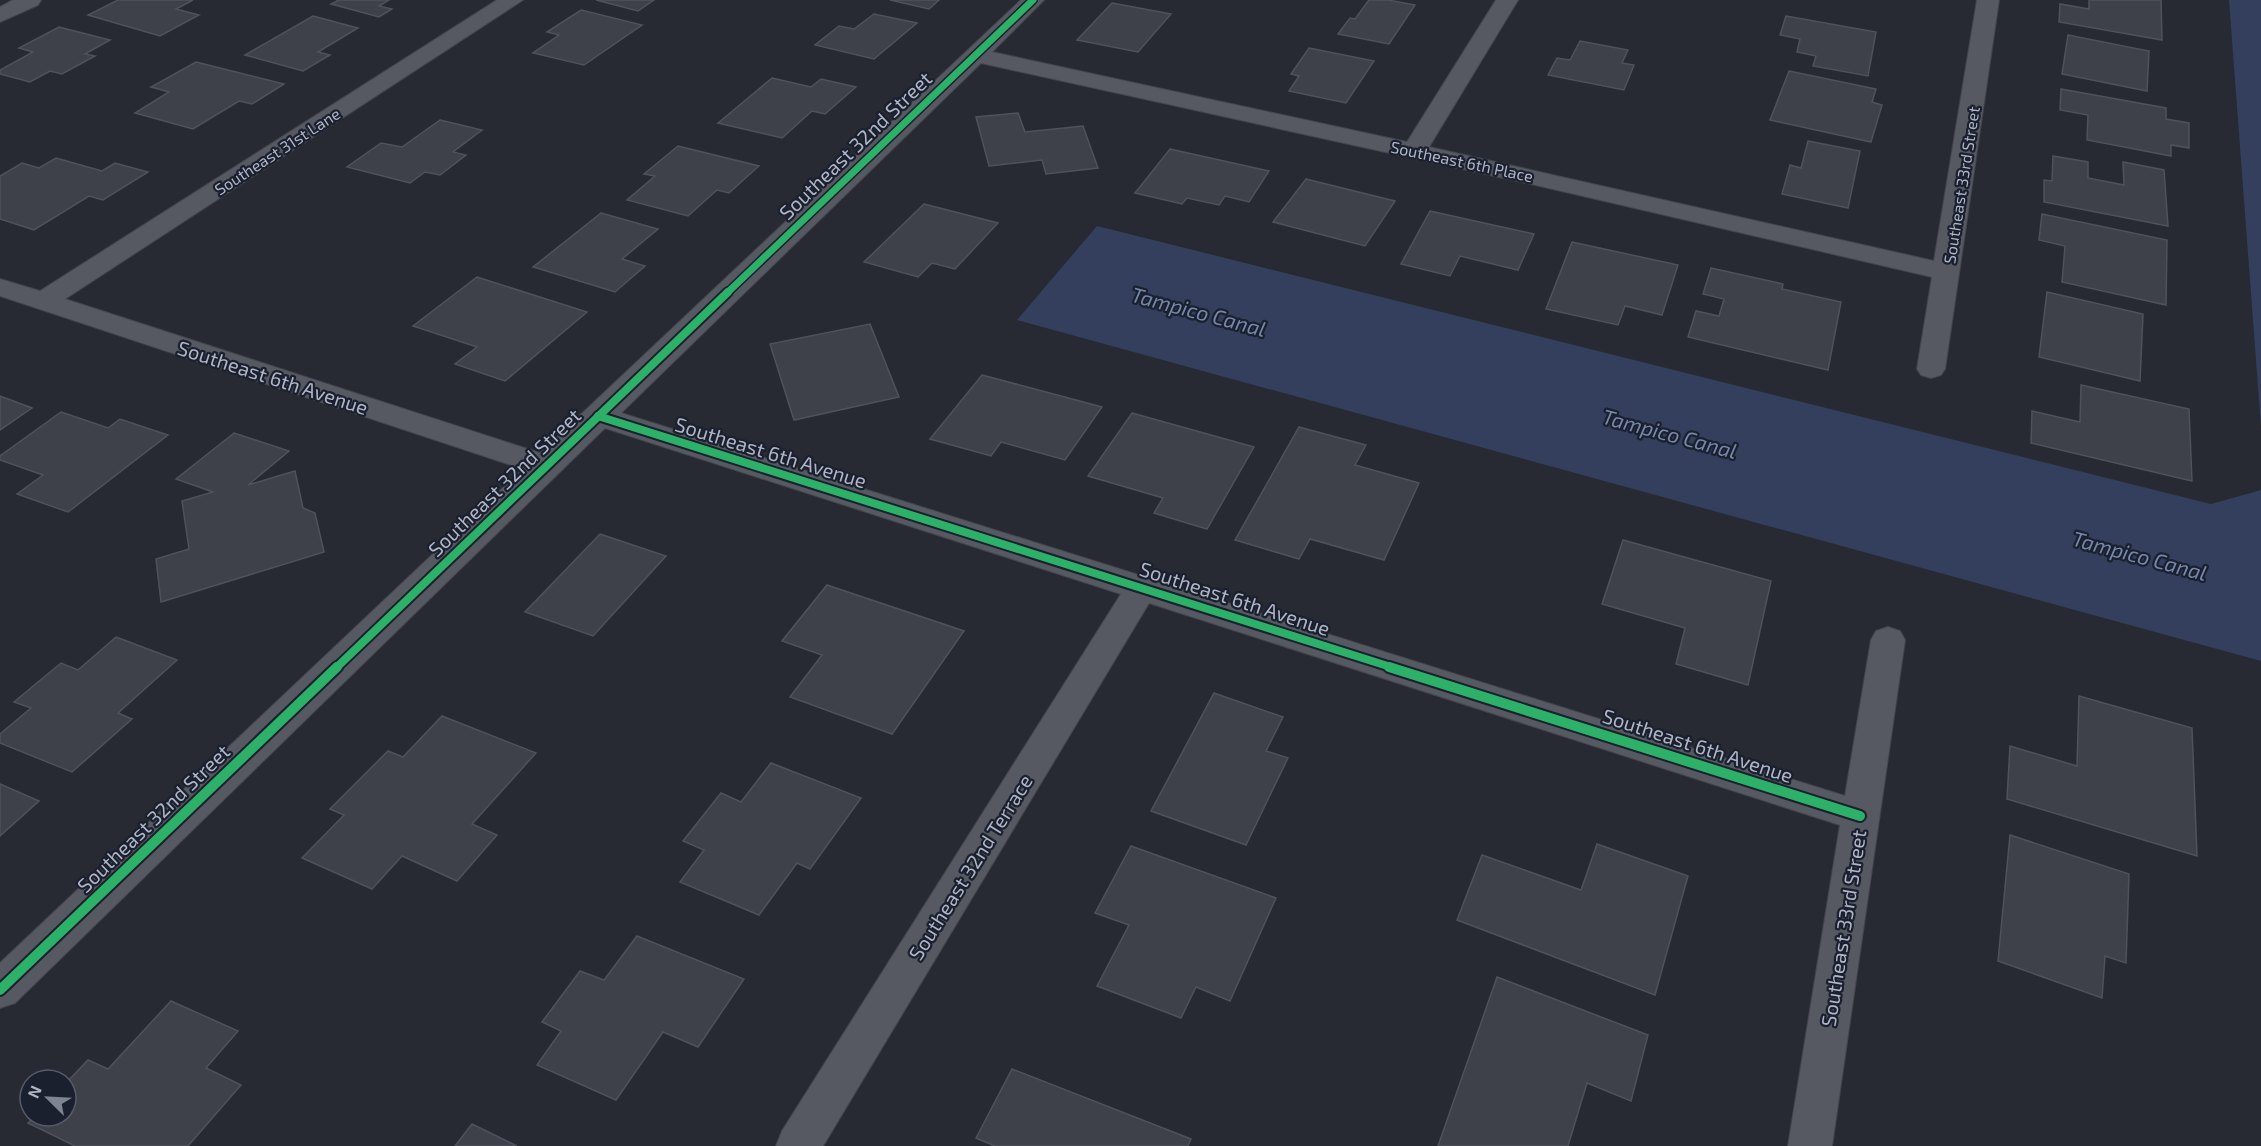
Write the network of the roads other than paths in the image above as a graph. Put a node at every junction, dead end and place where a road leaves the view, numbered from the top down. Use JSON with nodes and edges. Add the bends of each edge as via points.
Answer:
{"nodes":[{"id":1,"x":30,"y":0,"type":"edge"},
{"id":2,"x":512,"y":0,"type":"edge"},
{"id":3,"x":1033,"y":0,"type":"edge"},
{"id":4,"x":1507,"y":0,"type":"edge"},
{"id":5,"x":1988,"y":0,"type":"edge"},
{"id":6,"x":0,"y":15,"type":"edge"},
{"id":7,"x":976,"y":55,"type":"junction"},
{"id":8,"x":1414,"y":151,"type":"junction"},
{"id":9,"x":1947,"y":272,"type":"junction"},
{"id":10,"x":0,"y":287,"type":"edge"},
{"id":11,"x":43,"y":301,"type":"junction"},
{"id":12,"x":1931,"y":369,"type":"dead end"},
{"id":13,"x":598,"y":416,"type":"junction"},
{"id":14,"x":546,"y":466,"type":"junction"},
{"id":15,"x":1142,"y":587,"type":"junction"},
{"id":16,"x":1888,"y":639,"type":"dead end"},
{"id":17,"x":1860,"y":816,"type":"junction"},
{"id":18,"x":0,"y":990,"type":"edge"},
{"id":19,"x":798,"y":1146,"type":"edge"},
{"id":20,"x":1810,"y":1146,"type":"edge"}],
"edges":[{"from":1,"to":6,"type":"street"},
{"from":2,"to":11,"type":"street","name":"Southeast 31st Lane"},
{"from":3,"to":7,"type":"street","name":"Southeast 32nd Street"},
{"from":4,"to":8,"type":"street"},
{"from":5,"to":9,"type":"street","name":"Southeast 33rd Street"},
{"from":7,"to":8,"type":"street","name":"Southeast 6th Place"},
{"from":7,"to":13,"type":"street","name":"Southeast 32nd Street"},
{"from":8,"to":9,"type":"street","name":"Southeast 6th Place"},
{"from":9,"to":12,"type":"street","name":"Southeast 33rd Street"},
{"from":10,"to":11,"type":"street","name":"Southeast 6th Avenue"},
{"from":11,"to":14,"type":"street","name":"Southeast 6th Avenue"},
{"from":13,"to":14,"type":"street","name":"Southeast 32nd Street"},
{"from":13,"to":15,"type":"street","name":"Southeast 6th Avenue"},
{"from":14,"to":18,"type":"street","name":"Southeast 32nd Street"},
{"from":15,"to":17,"type":"street","name":"Southeast 6th Avenue"},
{"from":15,"to":19,"type":"street","name":"Southeast 32nd Terrace"},
{"from":16,"to":17,"type":"street","name":"Southeast 33rd Street"},
{"from":17,"to":20,"type":"street","name":"Southeast 33rd Street"}]}
